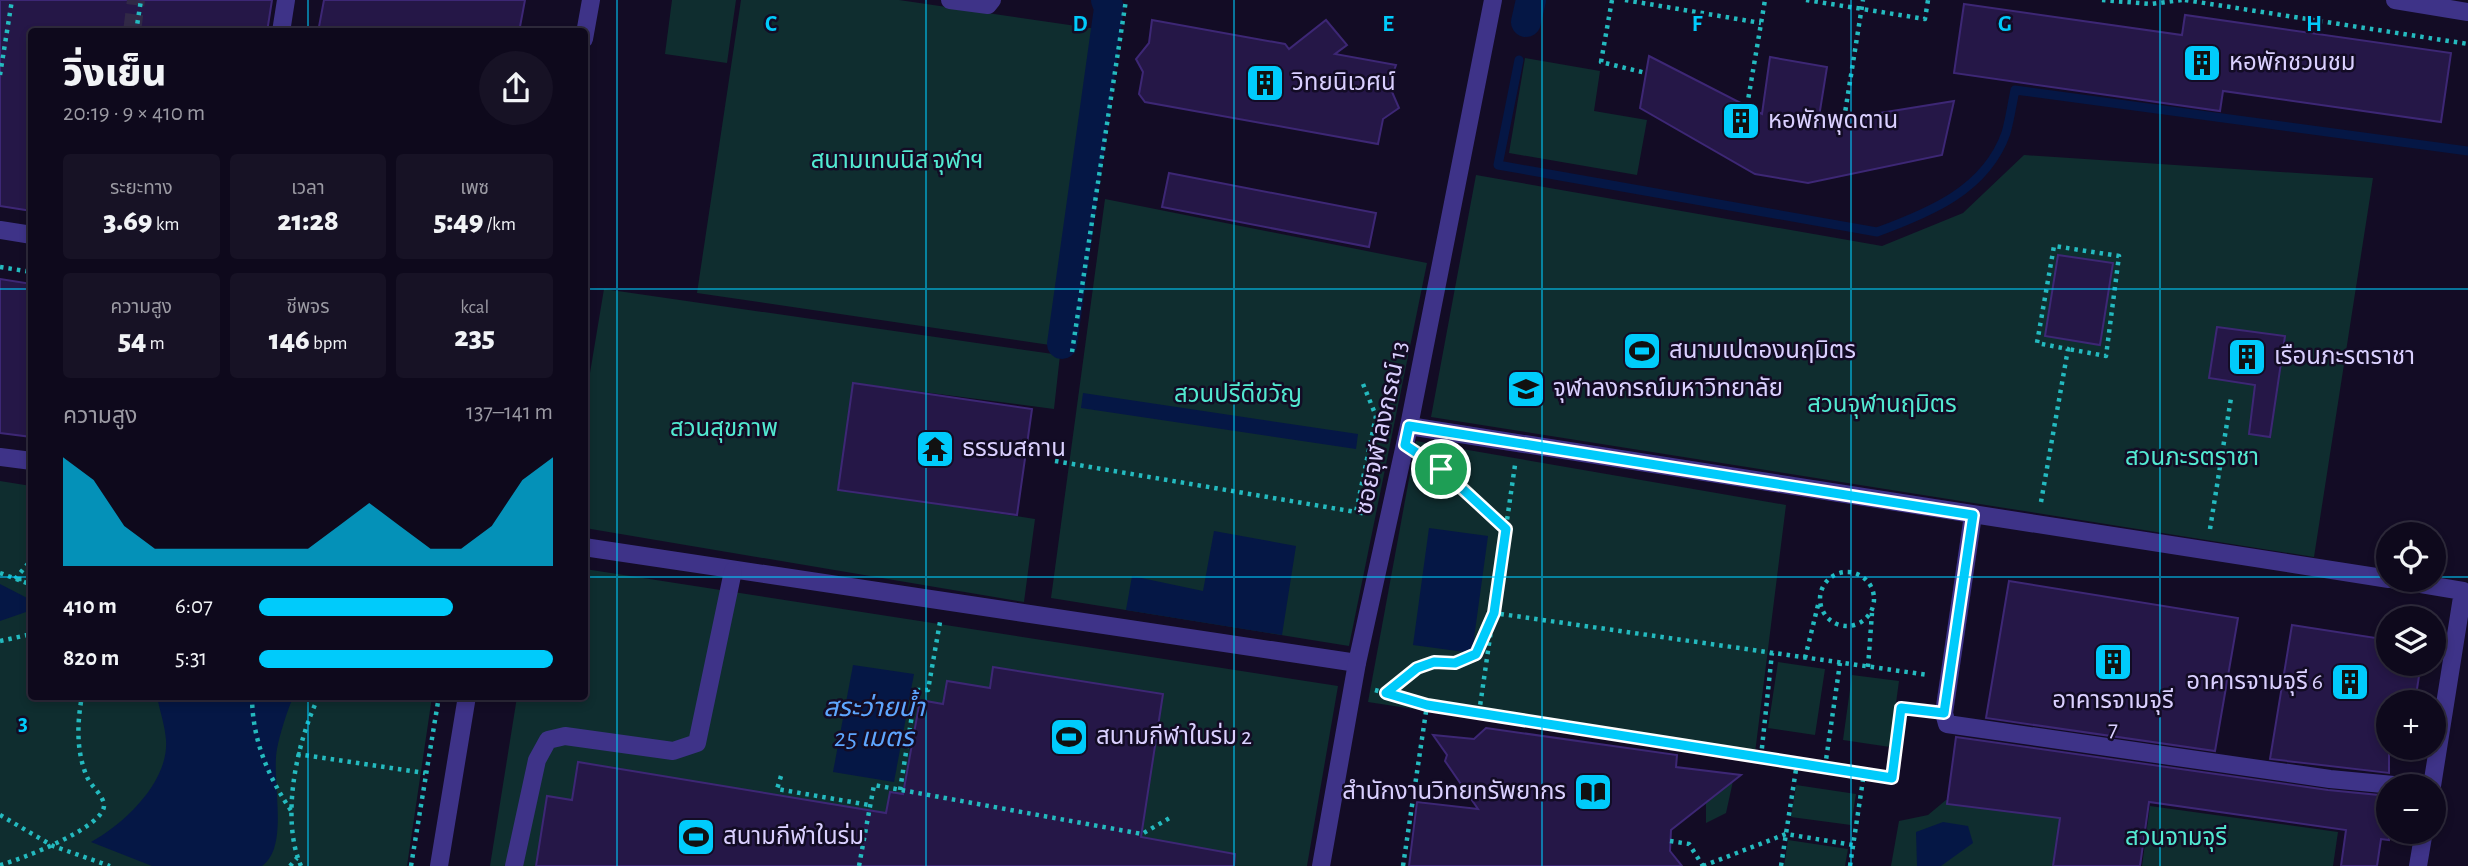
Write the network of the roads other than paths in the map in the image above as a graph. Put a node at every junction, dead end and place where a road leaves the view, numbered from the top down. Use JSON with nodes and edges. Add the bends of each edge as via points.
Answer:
{"nodes":[{"id":1,"x":286,"y":0,"type":"edge"},
{"id":2,"x":592,"y":0,"type":"edge"},
{"id":3,"x":950,"y":0,"type":"edge"},
{"id":4,"x":992,"y":0,"type":"edge"},
{"id":5,"x":1493,"y":0,"type":"edge"},
{"id":6,"x":2395,"y":0,"type":"edge"},
{"id":7,"x":2468,"y":12,"type":"edge"},
{"id":8,"x":282,"y":28,"type":"edge"},
{"id":9,"x":586,"y":28,"type":"edge"},
{"id":10,"x":0,"y":230,"type":"edge"},
{"id":11,"x":28,"y":234,"type":"edge"},
{"id":12,"x":1409,"y":426,"type":"junction"},
{"id":13,"x":0,"y":457,"type":"edge"},
{"id":14,"x":28,"y":460,"type":"edge"},
{"id":15,"x":1973,"y":515,"type":"junction"},
{"id":16,"x":588,"y":548,"type":"edge"},
{"id":17,"x":733,"y":571,"type":"junction"},
{"id":18,"x":2376,"y":577,"type":"edge"},
{"id":19,"x":2446,"y":588,"type":"edge"},
{"id":20,"x":1357,"y":663,"type":"junction"},
{"id":21,"x":466,"y":700,"type":"edge"},
{"id":22,"x":2434,"y":774,"type":"edge"},
{"id":23,"x":2376,"y":783,"type":"edge"},
{"id":24,"x":2422,"y":844,"type":"edge"},
{"id":25,"x":439,"y":866,"type":"edge"},
{"id":26,"x":514,"y":866,"type":"edge"},
{"id":27,"x":1321,"y":866,"type":"edge"},
{"id":28,"x":2418,"y":866,"type":"edge"}],
"edges":[{"from":1,"to":8,"type":"street"},
{"from":2,"to":9,"type":"street"},
{"from":3,"to":4,"type":"street","via":[[988,5]]},
{"from":5,"to":12,"type":"street","name":"ซอยจุฬาลงกรณ์ 13"},
{"from":6,"to":7,"type":"street"},
{"from":10,"to":11,"type":"street"},
{"from":12,"to":15,"type":"street"},
{"from":12,"to":20,"type":"street","name":"ซอยจุฬาลงกรณ์ 13"},
{"from":13,"to":14,"type":"street"},
{"from":15,"to":18,"type":"street"},
{"from":15,"to":23,"type":"street","via":[[1944,713],[1947,724]]},
{"from":16,"to":17,"type":"street"},
{"from":17,"to":20,"type":"street"},
{"from":17,"to":26,"type":"street","via":[[697,743],[673,751],[565,736],[548,740],[537,760]]},
{"from":19,"to":22,"type":"street","via":[[2463,591]]},
{"from":20,"to":27,"type":"street","name":"ซอยจุฬาลงกรณ์ 13"},
{"from":21,"to":25,"type":"street"},
{"from":24,"to":28,"type":"street"}]}
